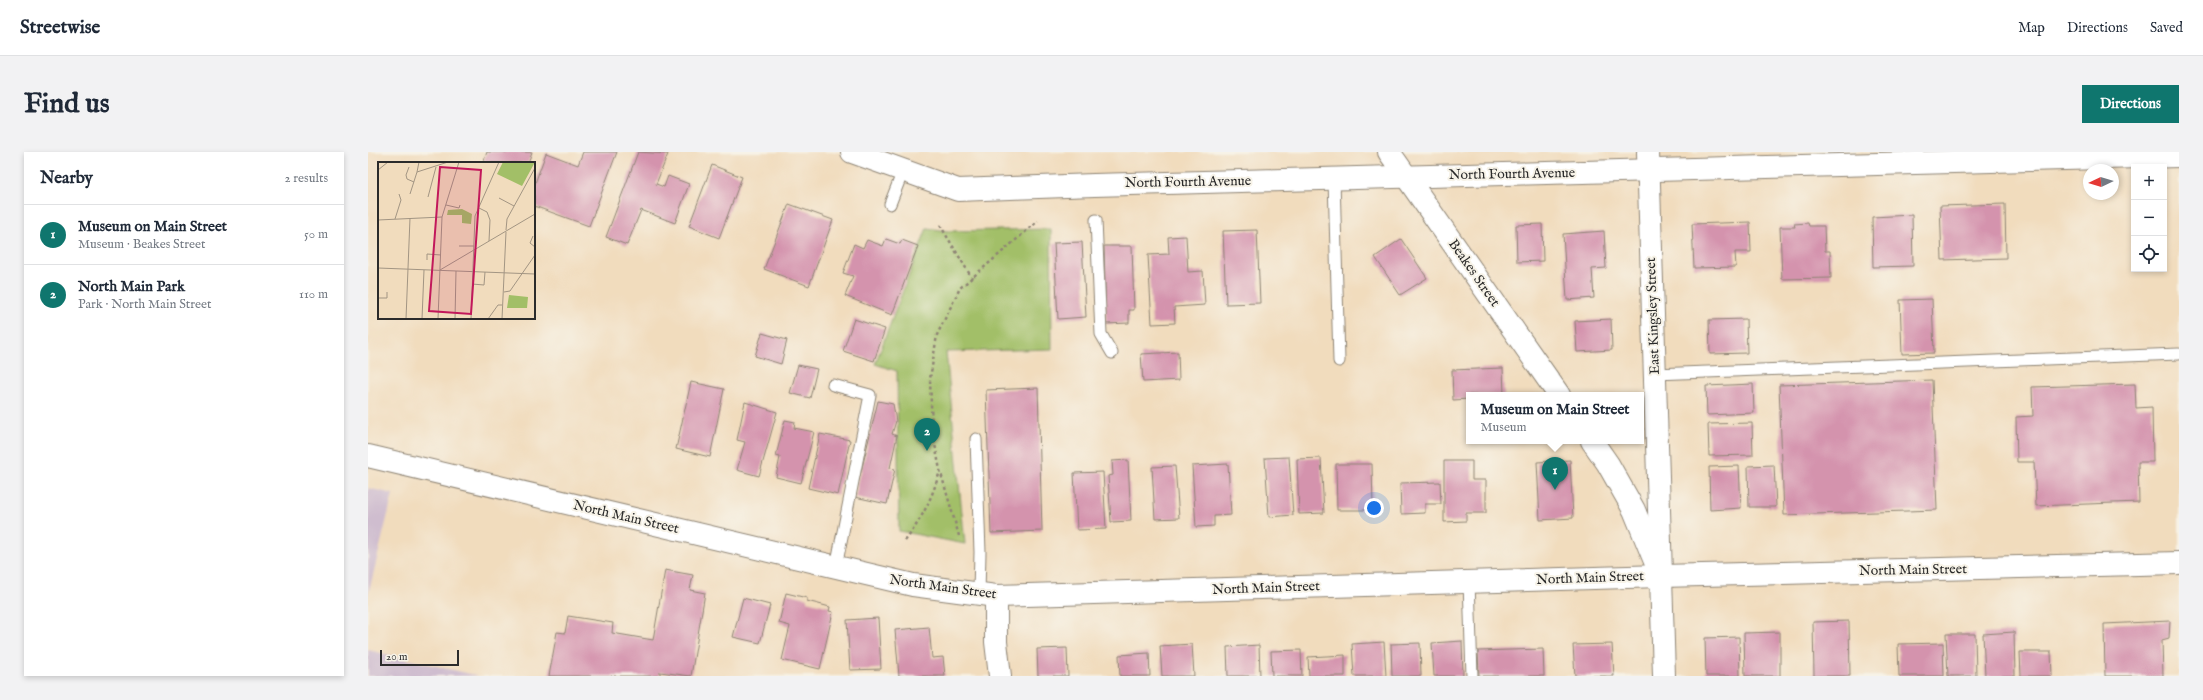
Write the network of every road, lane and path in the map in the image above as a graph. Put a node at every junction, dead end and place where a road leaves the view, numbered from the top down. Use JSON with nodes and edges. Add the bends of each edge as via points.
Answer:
{"nodes":[{"id":1,"x":853,"y":152,"type":"edge"},
{"id":2,"x":1389,"y":152,"type":"edge"},
{"id":3,"x":2179,"y":156,"type":"edge"},
{"id":4,"x":1808,"y":159,"type":"edge"},
{"id":5,"x":1648,"y":162,"type":"edge"},
{"id":6,"x":903,"y":171,"type":"junction"},
{"id":7,"x":1406,"y":176,"type":"junction"},
{"id":8,"x":1334,"y":179,"type":"junction"},
{"id":9,"x":890,"y":204,"type":"dead end"},
{"id":10,"x":1096,"y":220,"type":"dead end"},
{"id":11,"x":1038,"y":221,"type":"dead end"},
{"id":12,"x":940,"y":225,"type":"dead end"},
{"id":13,"x":972,"y":278,"type":"junction"},
{"id":14,"x":1112,"y":353,"type":"dead end"},
{"id":15,"x":2179,"y":354,"type":"edge"},
{"id":16,"x":1339,"y":362,"type":"dead end"},
{"id":17,"x":1655,"y":374,"type":"junction"},
{"id":18,"x":833,"y":386,"type":"dead end"},
{"id":19,"x":1558,"y":392,"type":"edge"},
{"id":20,"x":976,"y":439,"type":"dead end"},
{"id":21,"x":1594,"y":444,"type":"edge"},
{"id":22,"x":368,"y":456,"type":"edge"},
{"id":23,"x":940,"y":470,"type":"junction"},
{"id":24,"x":959,"y":537,"type":"dead end"},
{"id":25,"x":905,"y":541,"type":"dead end"},
{"id":26,"x":2179,"y":563,"type":"edge"},
{"id":27,"x":836,"y":566,"type":"junction"},
{"id":28,"x":1661,"y":576,"type":"junction"},
{"id":29,"x":1469,"y":581,"type":"junction"},
{"id":30,"x":987,"y":595,"type":"junction"},
{"id":31,"x":1000,"y":676,"type":"edge"},
{"id":32,"x":1472,"y":676,"type":"edge"},
{"id":33,"x":1664,"y":676,"type":"edge"}],
"edges":[{"from":1,"to":6,"type":"main road","name":"North Fourth Avenue"},
{"from":2,"to":7,"type":"main road","name":"Beakes Street"},
{"from":3,"to":4,"type":"main road","name":"North Fourth Avenue"},
{"from":4,"to":5,"type":"main road","name":"North Fourth Avenue"},
{"from":5,"to":7,"type":"main road","name":"North Fourth Avenue"},
{"from":5,"to":17,"type":"main road","name":"East Kingsley Street"},
{"from":6,"to":8,"type":"main road","name":"North Fourth Avenue","via":[[958,190]]},
{"from":6,"to":9,"type":"lane"},
{"from":7,"to":8,"type":"main road","name":"North Fourth Avenue"},
{"from":7,"to":19,"type":"main road","name":"Beakes Street"},
{"from":8,"to":16,"type":"lane"},
{"from":10,"to":14,"type":"lane","via":[[1101,334]]},
{"from":11,"to":13,"type":"path"},
{"from":12,"to":13,"type":"path"},
{"from":13,"to":23,"type":"path","via":[[960,288],[937,335],[930,379],[932,429]]},
{"from":15,"to":17,"type":"lane"},
{"from":17,"to":28,"type":"main road","name":"East Kingsley Street"},
{"from":18,"to":27,"type":"lane","via":[[870,395]]},
{"from":20,"to":30,"type":"lane","via":[[980,552]]},
{"from":21,"to":28,"type":"main road","via":[[1634,510]]},
{"from":22,"to":27,"type":"main road","name":"North Main Street"},
{"from":23,"to":24,"type":"path"},
{"from":23,"to":25,"type":"path","via":[[933,495],[921,520]]},
{"from":26,"to":28,"type":"main road","name":"North Main Street"},
{"from":27,"to":30,"type":"main road","name":"North Main Street","via":[[913,585]]},
{"from":28,"to":29,"type":"main road","name":"North Main Street"},
{"from":28,"to":33,"type":"main road","name":"East Kingsley Street"},
{"from":29,"to":30,"type":"main road","name":"North Main Street"},
{"from":29,"to":32,"type":"lane"},
{"from":30,"to":31,"type":"main road"}]}
